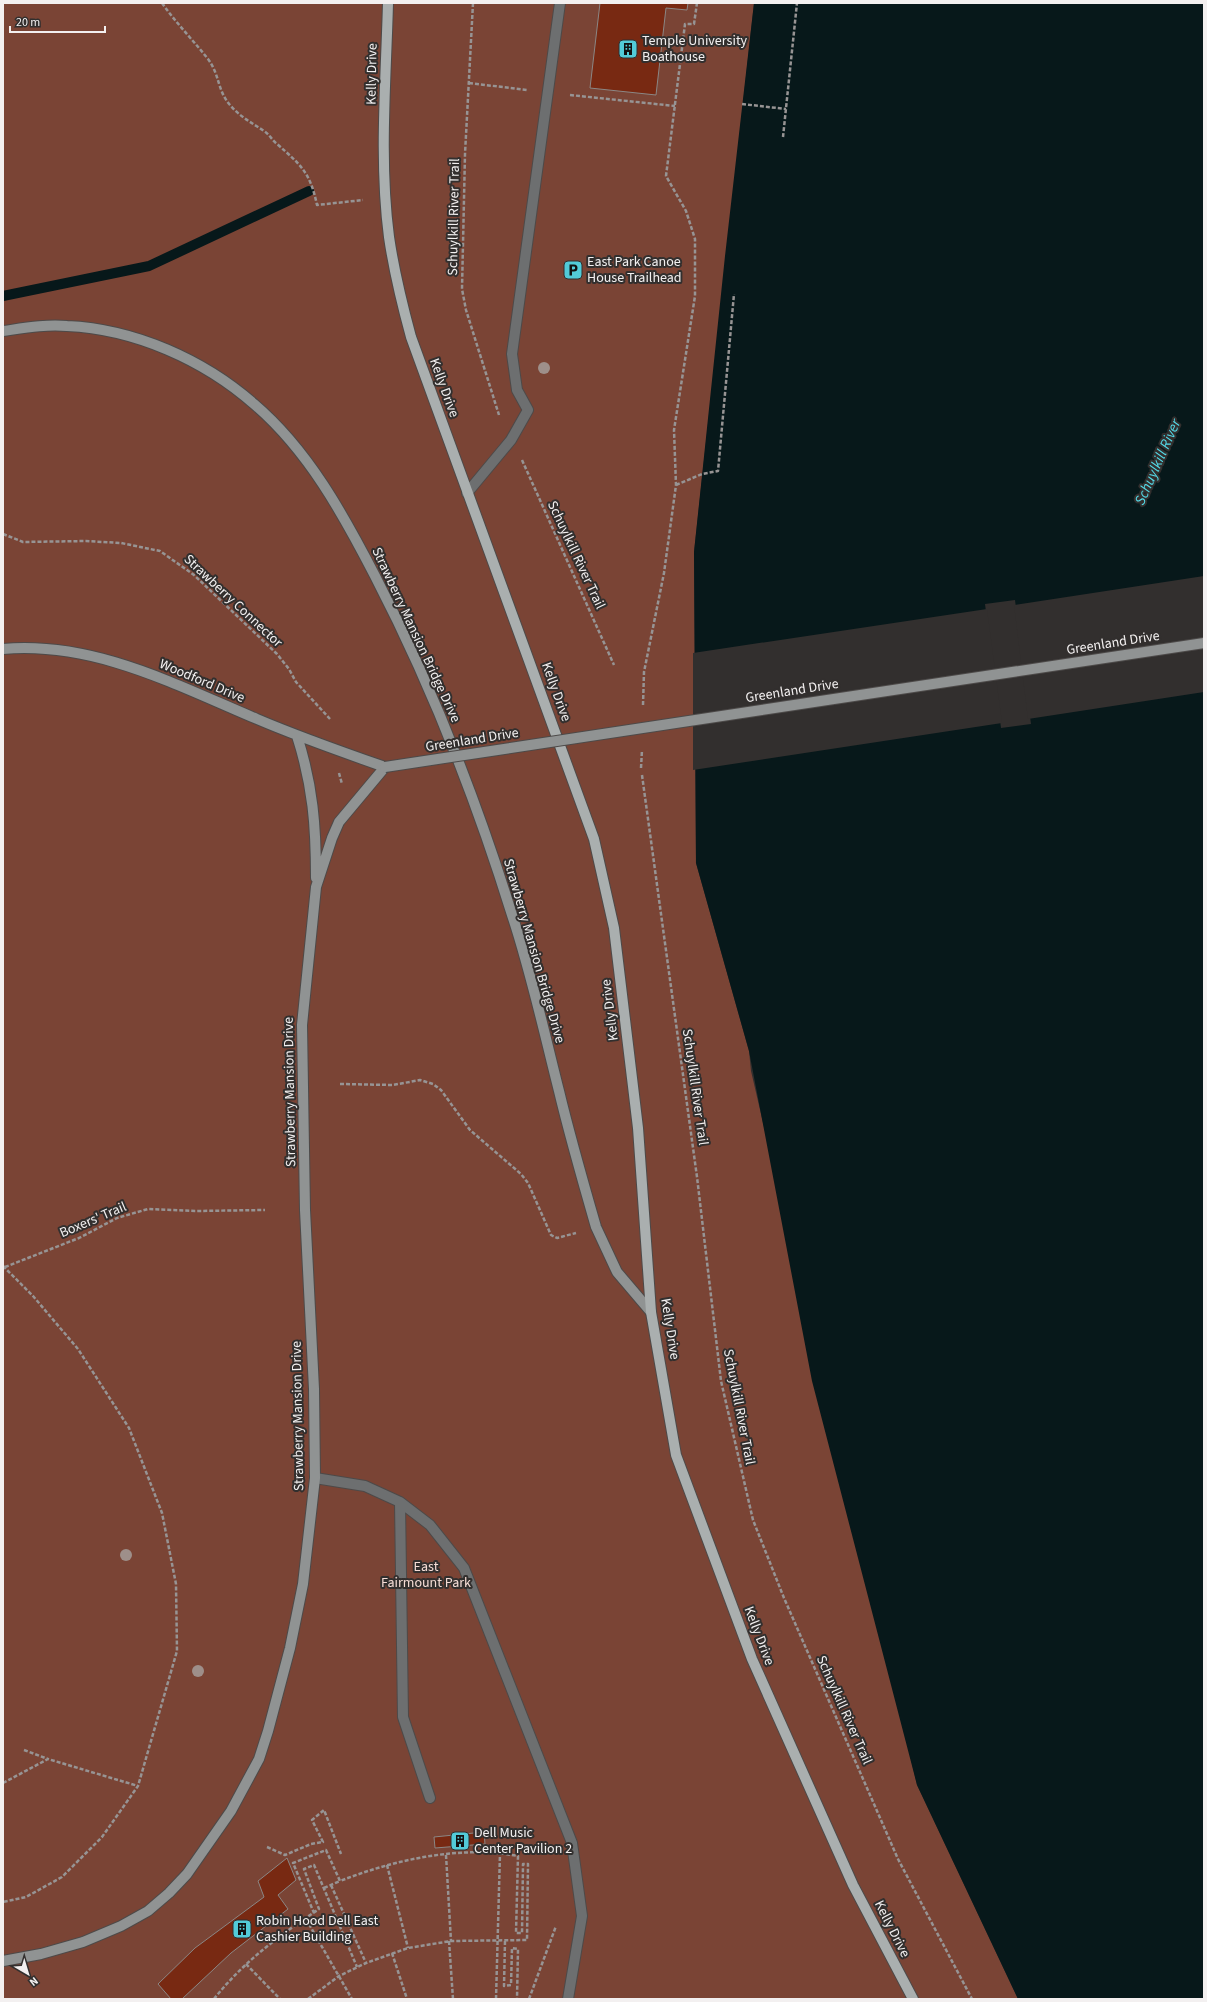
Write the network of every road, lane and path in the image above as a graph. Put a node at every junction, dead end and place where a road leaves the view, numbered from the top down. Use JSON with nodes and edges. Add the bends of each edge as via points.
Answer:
{"nodes":[{"id":1,"x":162,"y":3,"type":"edge"},
{"id":2,"x":388,"y":3,"type":"edge"},
{"id":3,"x":472,"y":3,"type":"edge"},
{"id":4,"x":560,"y":3,"type":"edge"},
{"id":5,"x":697,"y":3,"type":"edge"},
{"id":6,"x":797,"y":3,"type":"edge"},
{"id":7,"x":742,"y":104,"type":"dead end"},
{"id":8,"x":786,"y":109,"type":"junction"},
{"id":9,"x":783,"y":137,"type":"dead end"},
{"id":10,"x":386,"y":198,"type":"junction"},
{"id":11,"x":734,"y":294,"type":"dead end"},
{"id":12,"x":3,"y":331,"type":"edge"},
{"id":13,"x":502,"y":421,"type":"dead end"},
{"id":14,"x":519,"y":454,"type":"dead end"},
{"id":15,"x":676,"y":485,"type":"junction"},
{"id":16,"x":467,"y":493,"type":"junction"},
{"id":17,"x":3,"y":534,"type":"edge"},
{"id":18,"x":1204,"y":643,"type":"edge"},
{"id":19,"x":3,"y":649,"type":"edge"},
{"id":20,"x":614,"y":665,"type":"dead end"},
{"id":21,"x":643,"y":712,"type":"dead end"},
{"id":22,"x":330,"y":719,"type":"dead end"},
{"id":23,"x":297,"y":736,"type":"junction"},
{"id":24,"x":642,"y":744,"type":"dead end"},
{"id":25,"x":385,"y":767,"type":"junction"},
{"id":26,"x":641,"y":768,"type":"dead end"},
{"id":27,"x":642,"y":775,"type":"dead end"},
{"id":28,"x":316,"y":887,"type":"junction"},
{"id":29,"x":340,"y":1084,"type":"dead end"},
{"id":30,"x":265,"y":1210,"type":"dead end"},
{"id":31,"x":570,"y":1235,"type":"dead end"},
{"id":32,"x":4,"y":1266,"type":"edge"},
{"id":33,"x":652,"y":1312,"type":"junction"},
{"id":34,"x":315,"y":1478,"type":"junction"},
{"id":35,"x":400,"y":1502,"type":"junction"},
{"id":36,"x":24,"y":1750,"type":"dead end"},
{"id":37,"x":48,"y":1759,"type":"junction"},
{"id":38,"x":3,"y":1783,"type":"edge"},
{"id":39,"x":138,"y":1786,"type":"junction"},
{"id":40,"x":430,"y":1798,"type":"dead end"},
{"id":41,"x":267,"y":1847,"type":"dead end"},
{"id":42,"x":500,"y":1852,"type":"junction"},
{"id":43,"x":341,"y":1854,"type":"dead end"},
{"id":44,"x":446,"y":1855,"type":"junction"},
{"id":45,"x":387,"y":1865,"type":"junction"},
{"id":46,"x":340,"y":1881,"type":"junction"},
{"id":47,"x":331,"y":1885,"type":"junction"},
{"id":48,"x":324,"y":1888,"type":"junction"},
{"id":49,"x":3,"y":1902,"type":"edge"},
{"id":50,"x":314,"y":1913,"type":"junction"},
{"id":51,"x":306,"y":1918,"type":"junction"},
{"id":52,"x":557,"y":1924,"type":"dead end"},
{"id":53,"x":450,"y":1941,"type":"junction"},
{"id":54,"x":498,"y":1941,"type":"junction"},
{"id":55,"x":505,"y":1941,"type":"junction"},
{"id":56,"x":408,"y":1948,"type":"junction"},
{"id":57,"x":392,"y":1953,"type":"junction"},
{"id":58,"x":3,"y":1961,"type":"edge"},
{"id":59,"x":366,"y":1963,"type":"junction"},
{"id":60,"x":246,"y":1964,"type":"junction"},
{"id":61,"x":357,"y":1967,"type":"junction"},
{"id":62,"x":339,"y":1976,"type":"junction"},
{"id":63,"x":214,"y":1999,"type":"edge"},
{"id":64,"x":280,"y":1999,"type":"edge"},
{"id":65,"x":308,"y":1999,"type":"edge"},
{"id":66,"x":352,"y":1999,"type":"edge"},
{"id":67,"x":407,"y":1999,"type":"edge"},
{"id":68,"x":453,"y":1999,"type":"edge"},
{"id":69,"x":496,"y":1999,"type":"edge"},
{"id":70,"x":517,"y":1999,"type":"edge"},
{"id":71,"x":530,"y":1999,"type":"edge"},
{"id":72,"x":568,"y":1999,"type":"edge"},
{"id":73,"x":913,"y":1999,"type":"edge"},
{"id":74,"x":972,"y":1999,"type":"edge"}],
"edges":[{"from":1,"to":10,"type":"path","via":[[209,60],[217,74],[220,91],[230,106],[266,132],[307,174],[313,185],[317,205]]},
{"from":2,"to":10,"type":"main road","name":"Kelly Drive","via":[[384,168]]},
{"from":3,"to":13,"type":"path","name":"Schuylkill River Trail","via":[[464,169],[462,289],[466,310]]},
{"from":4,"to":16,"type":"lane","via":[[512,354],[517,390],[528,410],[512,440]]},
{"from":5,"to":15,"type":"path","via":[[694,24],[685,24],[666,176],[686,211],[695,239],[695,296],[674,430]]},
{"from":6,"to":8,"type":"path"},
{"from":7,"to":8,"type":"path"},
{"from":8,"to":9,"type":"path"},
{"from":10,"to":16,"type":"main road","name":"Kelly Drive","via":[[396,279],[411,338]]},
{"from":11,"to":15,"type":"path","via":[[718,471],[702,474]]},
{"from":12,"to":33,"type":"main road","name":"Strawberry Mansion Bridge Drive","via":[[65,325],[92,328],[122,334],[177,354],[226,382],[254,403],[289,440],[316,474],[356,538],[391,606],[440,714],[488,842],[512,915],[596,1228],[617,1272]]},
{"from":14,"to":20,"type":"path","name":"Schuylkill River Trail"},
{"from":15,"to":21,"type":"path","via":[[664,573],[644,672]]},
{"from":16,"to":33,"type":"main road","name":"Kelly Drive","via":[[594,839],[614,928],[622,989],[638,1128]]},
{"from":17,"to":22,"type":"path","name":"Strawberry Connector","via":[[23,542],[122,543],[160,551],[194,575],[277,654],[296,682]]},
{"from":18,"to":25,"type":"main road","name":"Greenland Drive","bridge":true},
{"from":19,"to":23,"type":"main road","name":"Woodford Drive","via":[[46,648],[120,662]]},
{"from":23,"to":25,"type":"main road","name":"Woodford Drive"},
{"from":23,"to":28,"type":"main road","via":[[312,791],[316,833]]},
{"from":24,"to":26,"type":"path"},
{"from":25,"to":28,"type":"main road","name":"Strawberry Mansion Drive","via":[[339,822]]},
{"from":27,"to":74,"type":"path","name":"Schuylkill River Trail","via":[[697,1177],[721,1382],[754,1520],[784,1598],[898,1859]]},
{"from":28,"to":34,"type":"main road","name":"Strawberry Mansion Drive","via":[[302,1025]]},
{"from":29,"to":31,"type":"path","via":[[393,1085],[420,1080],[433,1084],[470,1130],[521,1174],[528,1183],[551,1235],[557,1238]]},
{"from":30,"to":32,"type":"path","name":"Boxers' Trail","via":[[148,1209],[117,1218],[79,1238]]},
{"from":32,"to":39,"type":"path","via":[[78,1349],[124,1422],[162,1513],[176,1584],[177,1651]]},
{"from":33,"to":73,"type":"main road","name":"Kelly Drive","via":[[676,1455],[752,1660],[853,1885]]},
{"from":34,"to":35,"type":"lane","via":[[365,1486]]},
{"from":34,"to":58,"type":"main road","name":"Strawberry Mansion Drive","via":[[303,1584],[288,1656],[259,1759],[231,1811],[187,1874],[148,1911],[83,1942]]},
{"from":35,"to":40,"type":"lane","via":[[403,1718]]},
{"from":35,"to":72,"type":"lane","via":[[430,1525],[464,1568],[572,1843],[582,1916]]},
{"from":36,"to":37,"type":"path"},
{"from":37,"to":38,"type":"path"},
{"from":37,"to":39,"type":"path"},
{"from":39,"to":49,"type":"path","via":[[102,1838],[62,1877],[26,1897]]},
{"from":41,"to":43,"type":"path","via":[[285,1856],[311,1844],[322,1842],[312,1820],[324,1810]]},
{"from":42,"to":44,"type":"path"},
{"from":42,"to":54,"type":"path"},
{"from":42,"to":55,"type":"path","via":[[518,1856],[516,1933],[522,1933],[523,1864],[528,1864],[527,1940]]},
{"from":44,"to":45,"type":"path"},
{"from":44,"to":53,"type":"path"},
{"from":45,"to":46,"type":"path"},
{"from":45,"to":56,"type":"path"},
{"from":46,"to":47,"type":"path"},
{"from":46,"to":50,"type":"path","via":[[326,1850],[293,1863]]},
{"from":47,"to":48,"type":"path"},
{"from":47,"to":59,"type":"path"},
{"from":48,"to":50,"type":"path","via":[[314,1865],[304,1869],[319,1909]]},
{"from":48,"to":61,"type":"path"},
{"from":50,"to":51,"type":"path"},
{"from":51,"to":60,"type":"path"},
{"from":51,"to":62,"type":"path"},
{"from":52,"to":71,"type":"path"},
{"from":53,"to":54,"type":"path"},
{"from":53,"to":56,"type":"path"},
{"from":53,"to":68,"type":"path"},
{"from":54,"to":55,"type":"path"},
{"from":54,"to":69,"type":"path"},
{"from":55,"to":70,"type":"path","via":[[504,1986],[511,1985],[512,1948],[518,1949]]},
{"from":56,"to":57,"type":"path"},
{"from":57,"to":59,"type":"path"},
{"from":57,"to":67,"type":"path"},
{"from":59,"to":61,"type":"path"},
{"from":60,"to":63,"type":"path"},
{"from":60,"to":64,"type":"path"},
{"from":61,"to":62,"type":"path"},
{"from":62,"to":65,"type":"path"},
{"from":62,"to":66,"type":"path"}]}
